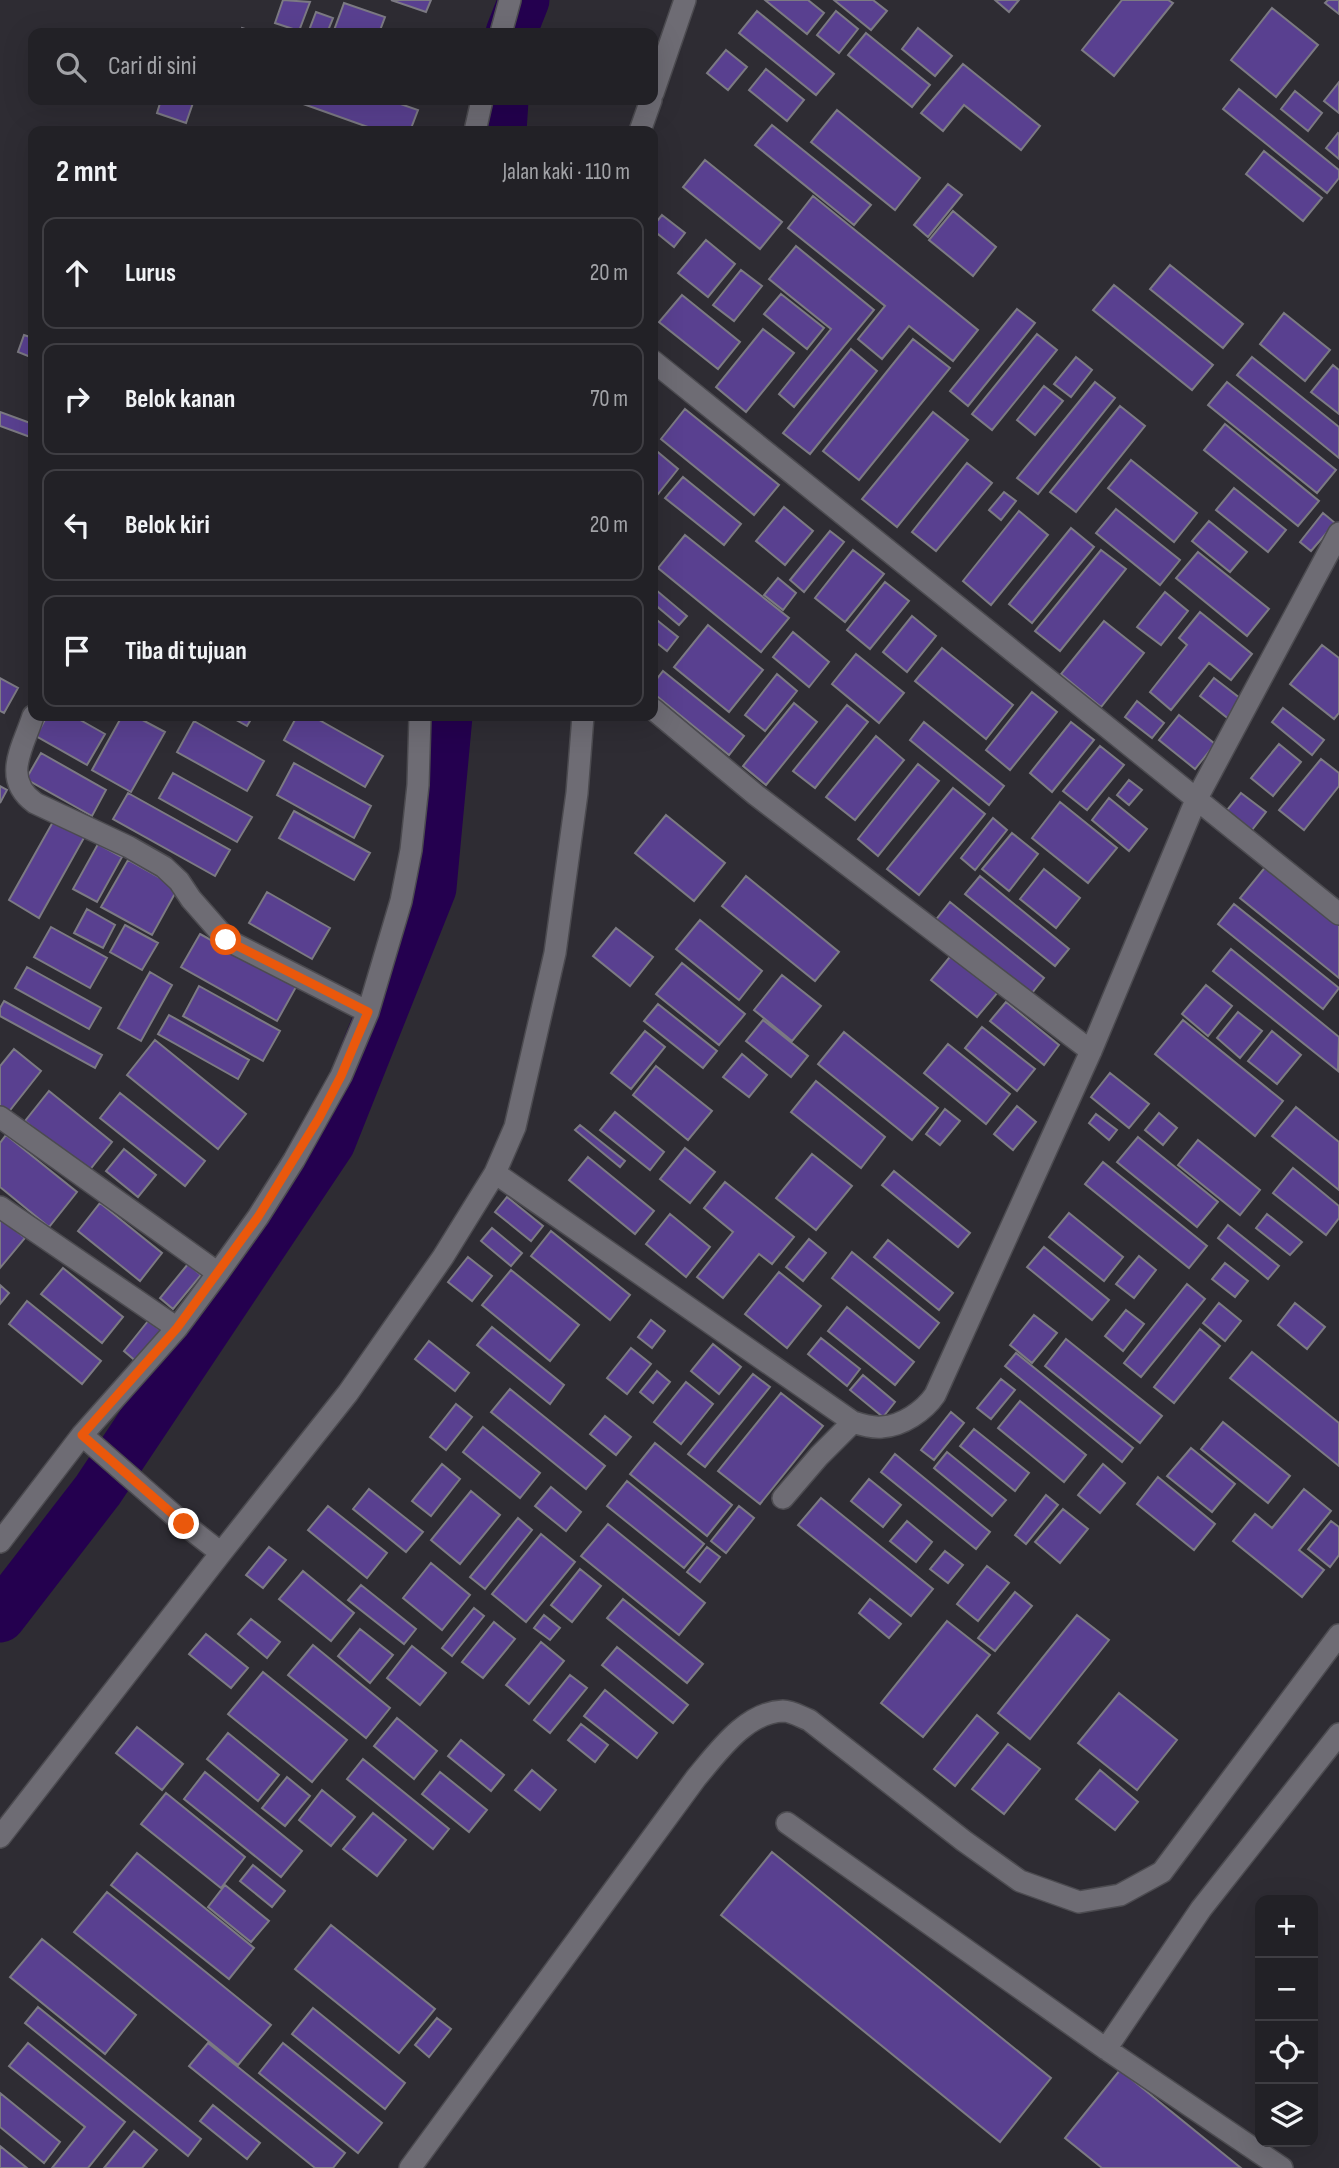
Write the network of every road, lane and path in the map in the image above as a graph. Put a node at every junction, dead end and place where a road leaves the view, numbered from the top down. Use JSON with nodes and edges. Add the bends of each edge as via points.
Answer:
{"nodes":[{"id":1,"x":510,"y":0,"type":"edge"},
{"id":2,"x":685,"y":0,"type":"edge"},
{"id":3,"x":502,"y":28,"type":"edge"},
{"id":4,"x":658,"y":78,"type":"edge"},
{"id":5,"x":481,"y":105,"type":"edge"},
{"id":6,"x":649,"y":105,"type":"edge"},
{"id":7,"x":476,"y":126,"type":"edge"},
{"id":8,"x":642,"y":126,"type":"edge"},
{"id":9,"x":658,"y":365,"type":"edge"},
{"id":10,"x":1339,"y":533,"type":"edge"},
{"id":11,"x":658,"y":713,"type":"edge"},
{"id":12,"x":31,"y":721,"type":"edge"},
{"id":13,"x":420,"y":721,"type":"edge"},
{"id":14,"x":583,"y":721,"type":"edge"},
{"id":15,"x":1196,"y":800,"type":"junction"},
{"id":16,"x":1339,"y":914,"type":"edge"},
{"id":17,"x":368,"y":1012,"type":"junction"},
{"id":18,"x":1091,"y":1051,"type":"junction"},
{"id":19,"x":0,"y":1117,"type":"edge"},
{"id":20,"x":495,"y":1173,"type":"junction"},
{"id":21,"x":0,"y":1207,"type":"edge"},
{"id":22,"x":218,"y":1273,"type":"junction"},
{"id":23,"x":177,"y":1328,"type":"junction"},
{"id":24,"x":853,"y":1422,"type":"junction"},
{"id":25,"x":89,"y":1442,"type":"junction"},
{"id":26,"x":783,"y":1498,"type":"dead end"},
{"id":27,"x":0,"y":1542,"type":"edge"},
{"id":28,"x":220,"y":1553,"type":"junction"},
{"id":29,"x":1339,"y":1635,"type":"edge"},
{"id":30,"x":1339,"y":1734,"type":"edge"},
{"id":31,"x":787,"y":1823,"type":"dead end"},
{"id":32,"x":0,"y":1837,"type":"edge"},
{"id":33,"x":1106,"y":2049,"type":"junction"},
{"id":34,"x":410,"y":2168,"type":"edge"},
{"id":35,"x":1282,"y":2168,"type":"edge"}],
"edges":[{"from":1,"to":3,"type":"street"},
{"from":2,"to":4,"type":"street"},
{"from":5,"to":7,"type":"street"},
{"from":6,"to":8,"type":"street"},
{"from":9,"to":15,"type":"street"},
{"from":10,"to":15,"type":"street"},
{"from":11,"to":18,"type":"street","via":[[757,795]]},
{"from":12,"to":17,"type":"street","via":[[15,772],[25,795],[164,867],[226,940]]},
{"from":13,"to":17,"type":"street","via":[[411,850]]},
{"from":14,"to":20,"type":"street","via":[[555,953],[515,1127]]},
{"from":15,"to":16,"type":"street"},
{"from":15,"to":18,"type":"street"},
{"from":17,"to":22,"type":"street","via":[[319,1118]]},
{"from":18,"to":24,"type":"street","via":[[935,1395],[920,1412],[884,1428]]},
{"from":19,"to":22,"type":"street"},
{"from":20,"to":24,"type":"street"},
{"from":20,"to":28,"type":"street","via":[[348,1393]]},
{"from":21,"to":23,"type":"street"},
{"from":22,"to":23,"type":"street"},
{"from":23,"to":25,"type":"street"},
{"from":24,"to":26,"type":"street"},
{"from":25,"to":27,"type":"street"},
{"from":25,"to":28,"type":"street"},
{"from":28,"to":32,"type":"street"},
{"from":29,"to":34,"type":"street","via":[[1162,1872],[1120,1895],[1079,1902],[1020,1881],[809,1720],[786,1711],[767,1713],[749,1723],[696,1778]]},
{"from":30,"to":33,"type":"street","via":[[1201,1909]]},
{"from":31,"to":33,"type":"street"},
{"from":33,"to":35,"type":"street"}]}
